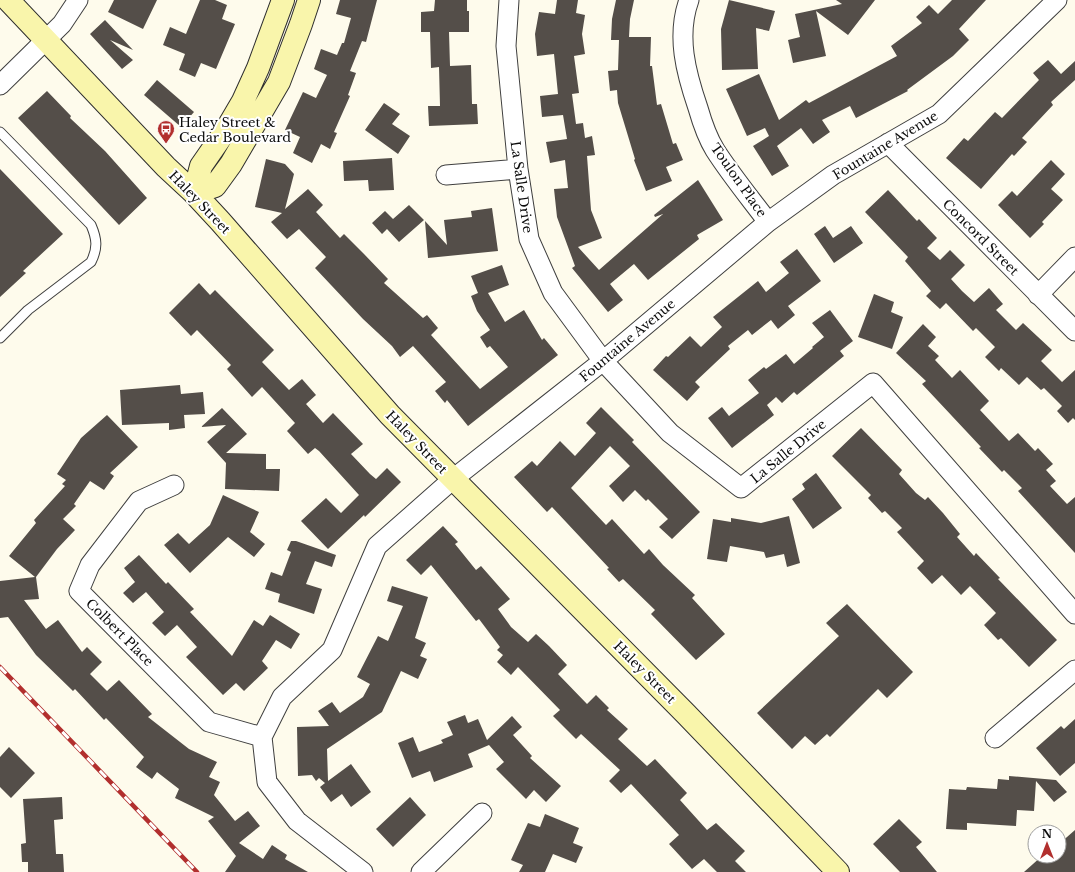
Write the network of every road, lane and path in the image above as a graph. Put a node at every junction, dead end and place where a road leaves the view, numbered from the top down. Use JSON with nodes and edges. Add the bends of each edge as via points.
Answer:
{"nodes":[{"id":1,"x":8,"y":0,"type":"edge"},
{"id":2,"x":78,"y":0,"type":"edge"},
{"id":3,"x":282,"y":0,"type":"edge"},
{"id":4,"x":309,"y":0,"type":"edge"},
{"id":5,"x":509,"y":0,"type":"edge"},
{"id":6,"x":689,"y":0,"type":"edge"},
{"id":7,"x":1057,"y":0,"type":"edge"},
{"id":8,"x":46,"y":39,"type":"junction"},
{"id":9,"x":0,"y":85,"type":"edge"},
{"id":10,"x":0,"y":132,"type":"edge"},
{"id":11,"x":888,"y":143,"type":"junction"},
{"id":12,"x":518,"y":169,"type":"junction"},
{"id":13,"x":446,"y":174,"type":"dead end"},
{"id":14,"x":194,"y":192,"type":"junction"},
{"id":15,"x":768,"y":222,"type":"junction"},
{"id":16,"x":1075,"y":257,"type":"edge"},
{"id":17,"x":1038,"y":296,"type":"junction"},
{"id":18,"x":1075,"y":332,"type":"edge"},
{"id":19,"x":0,"y":338,"type":"edge"},
{"id":20,"x":604,"y":361,"type":"junction"},
{"id":21,"x":453,"y":479,"type":"junction"},
{"id":22,"x":174,"y":485,"type":"dead end"},
{"id":23,"x":1075,"y":614,"type":"edge"},
{"id":24,"x":1075,"y":670,"type":"edge"},
{"id":25,"x":262,"y":736,"type":"junction"},
{"id":26,"x":994,"y":738,"type":"dead end"},
{"id":27,"x":482,"y":813,"type":"dead end"},
{"id":28,"x":364,"y":872,"type":"edge"},
{"id":29,"x":421,"y":872,"type":"edge"},
{"id":30,"x":838,"y":872,"type":"edge"}],
"edges":[{"from":1,"to":8,"type":"street","name":"Haley Street"},
{"from":2,"to":8,"type":"street","via":[[62,24]]},
{"from":3,"to":14,"type":"street","via":[[258,68],[226,130],[201,166]]},
{"from":4,"to":14,"type":"street","via":[[279,82],[231,164],[215,186]]},
{"from":5,"to":12,"type":"street","name":"La Salle Drive","via":[[506,46]]},
{"from":6,"to":15,"type":"street","name":"Toulon Place","via":[[684,17],[684,55],[689,82],[702,120],[714,149]]},
{"from":7,"to":11,"type":"street","name":"Fountaine Avenue","via":[[939,114]]},
{"from":8,"to":9,"type":"street"},
{"from":8,"to":14,"type":"street","name":"Haley Street","via":[[166,167]]},
{"from":10,"to":19,"type":"lane","via":[[91,225],[96,237],[96,251],[91,262],[28,310]]},
{"from":11,"to":15,"type":"street","name":"Fountaine Avenue","via":[[833,174]]},
{"from":11,"to":17,"type":"street","name":"Concord Street"},
{"from":12,"to":13,"type":"street"},
{"from":12,"to":20,"type":"street","name":"La Salle Drive","via":[[528,239],[553,293]]},
{"from":14,"to":21,"type":"street","name":"Haley Street","via":[[390,415]]},
{"from":15,"to":20,"type":"street","name":"Fountaine Avenue"},
{"from":16,"to":17,"type":"street"},
{"from":17,"to":18,"type":"street","name":"Concord Street"},
{"from":20,"to":21,"type":"street","name":"Fountaine Avenue"},
{"from":20,"to":23,"type":"street","name":"La Salle Drive","via":[[670,433],[741,488],[873,383]]},
{"from":21,"to":25,"type":"street","name":"Fountaine Avenue","via":[[377,546],[332,650],[282,697]]},
{"from":21,"to":30,"type":"street","name":"Haley Street"},
{"from":22,"to":25,"type":"street","name":"Colbert Place","via":[[139,501],[90,565],[79,591],[209,722]]},
{"from":24,"to":26,"type":"street"},
{"from":25,"to":28,"type":"street","via":[[267,782],[297,821]]},
{"from":27,"to":29,"type":"street"}]}
